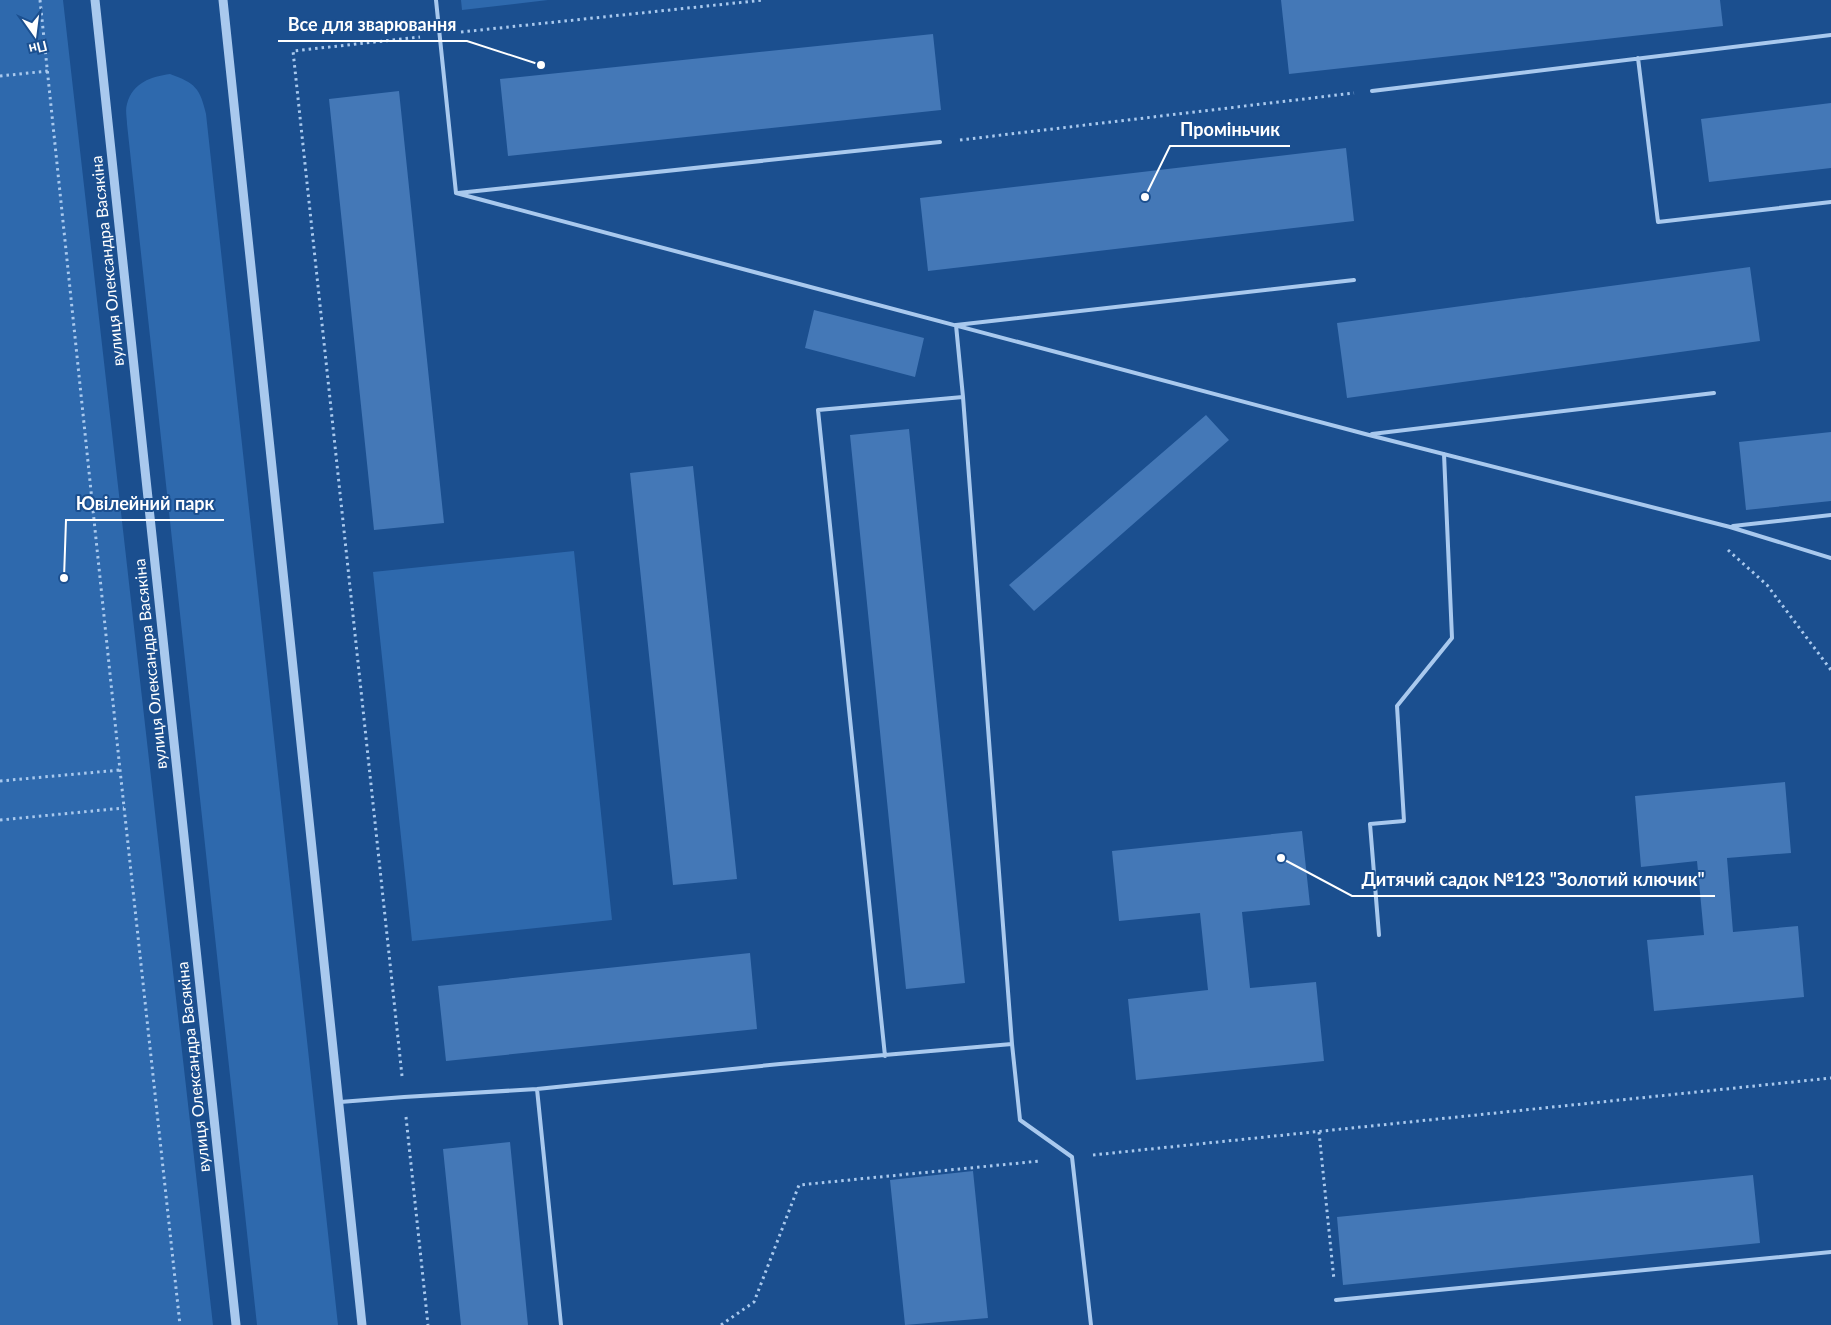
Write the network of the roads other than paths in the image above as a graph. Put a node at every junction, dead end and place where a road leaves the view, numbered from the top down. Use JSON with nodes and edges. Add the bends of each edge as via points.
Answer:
{"nodes":[{"id":1,"x":95,"y":0,"type":"edge"},
{"id":2,"x":223,"y":0,"type":"edge"},
{"id":3,"x":436,"y":0,"type":"edge"},
{"id":4,"x":1831,"y":36,"type":"edge"},
{"id":5,"x":1638,"y":58,"type":"junction"},
{"id":6,"x":1372,"y":91,"type":"road end"},
{"id":7,"x":940,"y":142,"type":"road end"},
{"id":8,"x":456,"y":193,"type":"junction"},
{"id":9,"x":1831,"y":202,"type":"edge"},
{"id":10,"x":1354,"y":280,"type":"dead end"},
{"id":11,"x":956,"y":325,"type":"junction"},
{"id":12,"x":1714,"y":393,"type":"dead end"},
{"id":13,"x":963,"y":397,"type":"junction"},
{"id":14,"x":1369,"y":434,"type":"junction"},
{"id":15,"x":1444,"y":454,"type":"junction"},
{"id":16,"x":1831,"y":515,"type":"edge"},
{"id":17,"x":1730,"y":527,"type":"junction"},
{"id":18,"x":1831,"y":558,"type":"edge"},
{"id":19,"x":1379,"y":935,"type":"dead end"},
{"id":20,"x":1012,"y":1044,"type":"junction"},
{"id":21,"x":884,"y":1056,"type":"junction"},
{"id":22,"x":537,"y":1089,"type":"junction"},
{"id":23,"x":339,"y":1102,"type":"junction"},
{"id":24,"x":1831,"y":1252,"type":"edge"},
{"id":25,"x":1336,"y":1300,"type":"road end"},
{"id":26,"x":236,"y":1325,"type":"edge"},
{"id":27,"x":362,"y":1325,"type":"edge"},
{"id":28,"x":561,"y":1325,"type":"edge"},
{"id":29,"x":1091,"y":1325,"type":"edge"}],
"edges":[{"from":1,"to":26,"type":"street","name":"вулиця Олександра Васякіна"},
{"from":2,"to":23,"type":"street"},
{"from":3,"to":8,"type":"lane"},
{"from":4,"to":5,"type":"lane"},
{"from":5,"to":6,"type":"lane"},
{"from":5,"to":9,"type":"lane","via":[[1658,222]]},
{"from":7,"to":8,"type":"lane"},
{"from":8,"to":11,"type":"lane"},
{"from":10,"to":11,"type":"lane"},
{"from":11,"to":13,"type":"lane"},
{"from":11,"to":14,"type":"lane"},
{"from":12,"to":14,"type":"lane"},
{"from":13,"to":20,"type":"lane"},
{"from":13,"to":21,"type":"lane","via":[[818,410]]},
{"from":14,"to":15,"type":"lane"},
{"from":15,"to":17,"type":"lane"},
{"from":15,"to":19,"type":"lane","via":[[1452,638],[1397,706],[1404,821],[1370,824]]},
{"from":16,"to":17,"type":"lane"},
{"from":17,"to":18,"type":"lane"},
{"from":20,"to":21,"type":"lane"},
{"from":20,"to":29,"type":"lane","via":[[1020,1120],[1072,1157]]},
{"from":21,"to":22,"type":"lane"},
{"from":22,"to":23,"type":"lane"},
{"from":22,"to":28,"type":"lane"},
{"from":23,"to":27,"type":"street"},
{"from":24,"to":25,"type":"lane"}]}
